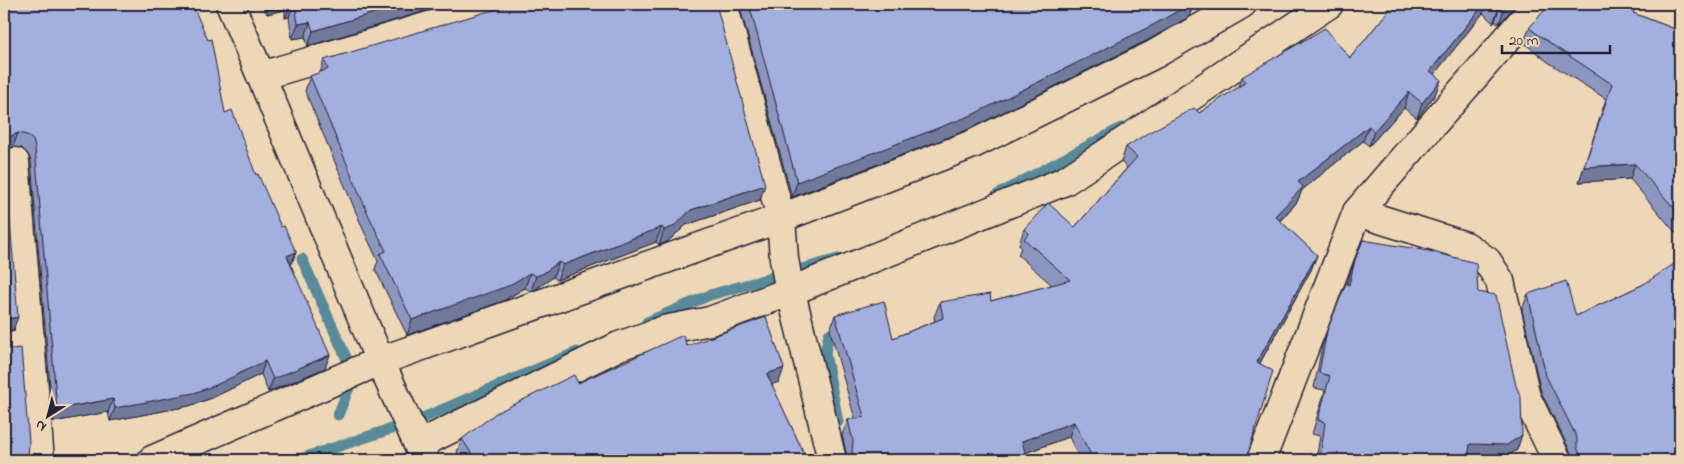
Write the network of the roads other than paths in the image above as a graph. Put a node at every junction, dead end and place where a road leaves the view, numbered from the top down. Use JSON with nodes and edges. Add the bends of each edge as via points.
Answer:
{"nodes":[{"id":1,"x":230,"y":4,"type":"edge"},
{"id":2,"x":503,"y":4,"type":"edge"},
{"id":3,"x":723,"y":4,"type":"edge"},
{"id":4,"x":1242,"y":4,"type":"edge"},
{"id":5,"x":1329,"y":4,"type":"edge"},
{"id":6,"x":1537,"y":4,"type":"edge"},
{"id":7,"x":261,"y":76,"type":"junction"},
{"id":8,"x":14,"y":162,"type":"dead end"},
{"id":9,"x":1356,"y":212,"type":"junction"},
{"id":10,"x":781,"y":218,"type":"junction"},
{"id":11,"x":788,"y":275,"type":"junction"},
{"id":12,"x":17,"y":346,"type":"edge"},
{"id":13,"x":380,"y":361,"type":"junction"},
{"id":14,"x":415,"y":437,"type":"edge"},
{"id":15,"x":40,"y":460,"type":"edge"},
{"id":16,"x":152,"y":460,"type":"edge"},
{"id":17,"x":832,"y":460,"type":"edge"},
{"id":18,"x":1261,"y":460,"type":"edge"},
{"id":19,"x":1557,"y":460,"type":"edge"}],
"edges":[{"from":1,"to":7,"type":"street"},
{"from":2,"to":7,"type":"street"},
{"from":3,"to":10,"type":"street"},
{"from":4,"to":10,"type":"street","via":[[1154,54],[973,144]]},
{"from":5,"to":11,"type":"street","via":[[1064,181]]},
{"from":6,"to":9,"type":"street"},
{"from":7,"to":13,"type":"street"},
{"from":8,"to":12,"type":"street"},
{"from":9,"to":18,"type":"street"},
{"from":9,"to":19,"type":"street","via":[[1466,246],[1487,261],[1500,281],[1526,397]]},
{"from":10,"to":11,"type":"street"},
{"from":10,"to":13,"type":"street"},
{"from":11,"to":14,"type":"street","via":[[710,321],[664,330],[619,346]]},
{"from":11,"to":17,"type":"street"},
{"from":12,"to":15,"type":"street"},
{"from":13,"to":14,"type":"street"},
{"from":13,"to":16,"type":"street"}]}
